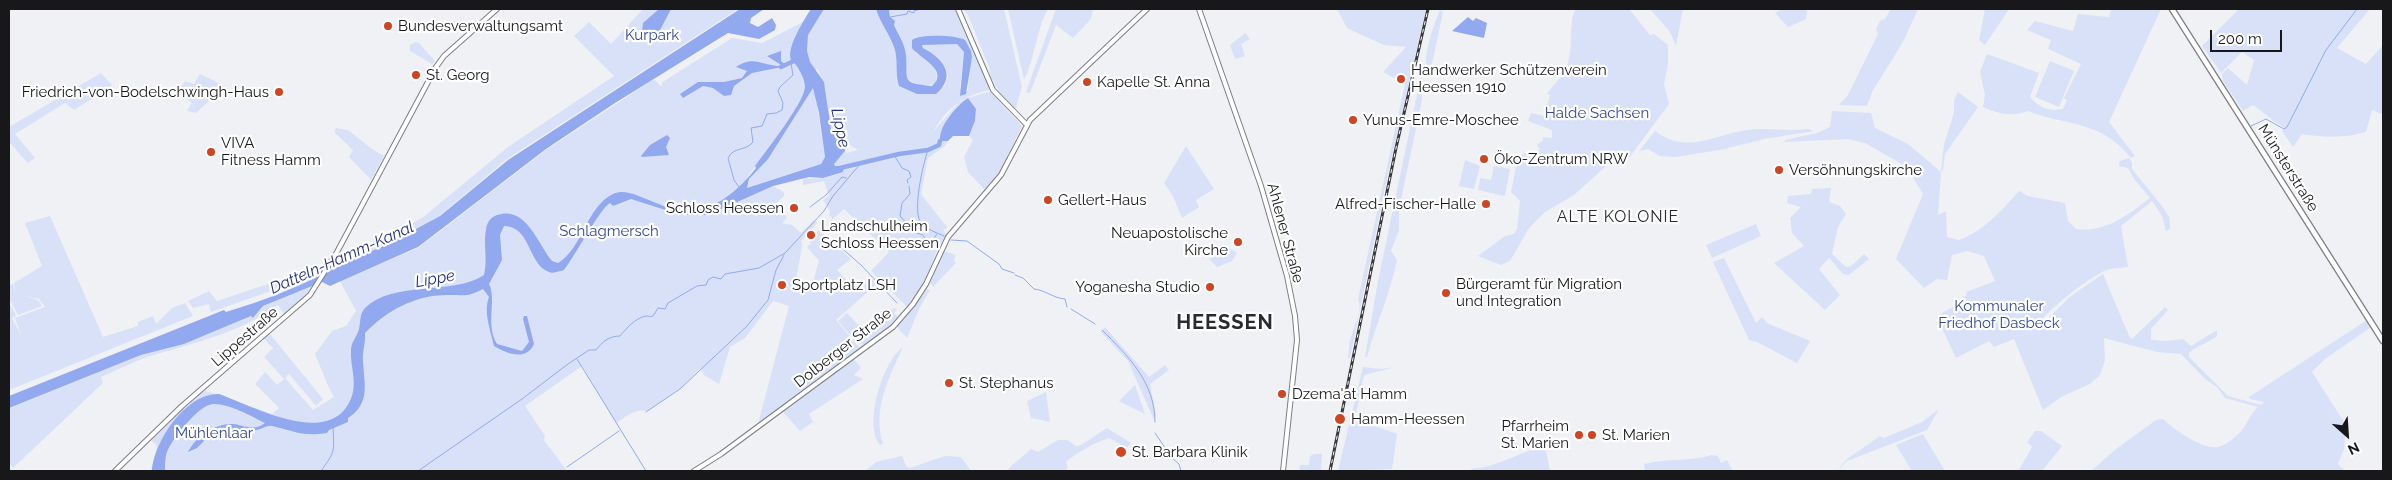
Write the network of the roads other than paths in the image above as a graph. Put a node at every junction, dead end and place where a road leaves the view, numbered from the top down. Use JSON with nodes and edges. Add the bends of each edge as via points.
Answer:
{"nodes":[{"id":1,"x":497,"y":9,"type":"edge"},
{"id":2,"x":958,"y":9,"type":"edge"},
{"id":3,"x":1147,"y":9,"type":"edge"},
{"id":4,"x":1199,"y":9,"type":"edge"},
{"id":5,"x":2172,"y":9,"type":"edge"},
{"id":6,"x":1027,"y":125,"type":"junction"},
{"id":7,"x":2383,"y":342,"type":"edge"},
{"id":8,"x":115,"y":471,"type":"edge"},
{"id":9,"x":694,"y":471,"type":"edge"},
{"id":10,"x":1283,"y":471,"type":"edge"}],
"edges":[{"from":1,"to":8,"type":"main road","name":"Lippestraße","via":[[437,65],[325,271],[298,308],[267,330]]},
{"from":2,"to":6,"type":"main road","via":[[993,92]]},
{"from":3,"to":6,"type":"main road","name":"Dolberger Straße"},
{"from":4,"to":10,"type":"main road","name":"Ahlener Straße","via":[[1261,186],[1295,316],[1297,340]]},
{"from":5,"to":7,"type":"main road","name":"Münsterstraße"},
{"from":6,"to":9,"type":"main road","name":"Dolberger Straße","via":[[1001,175],[948,237],[922,290],[893,327]]}]}
